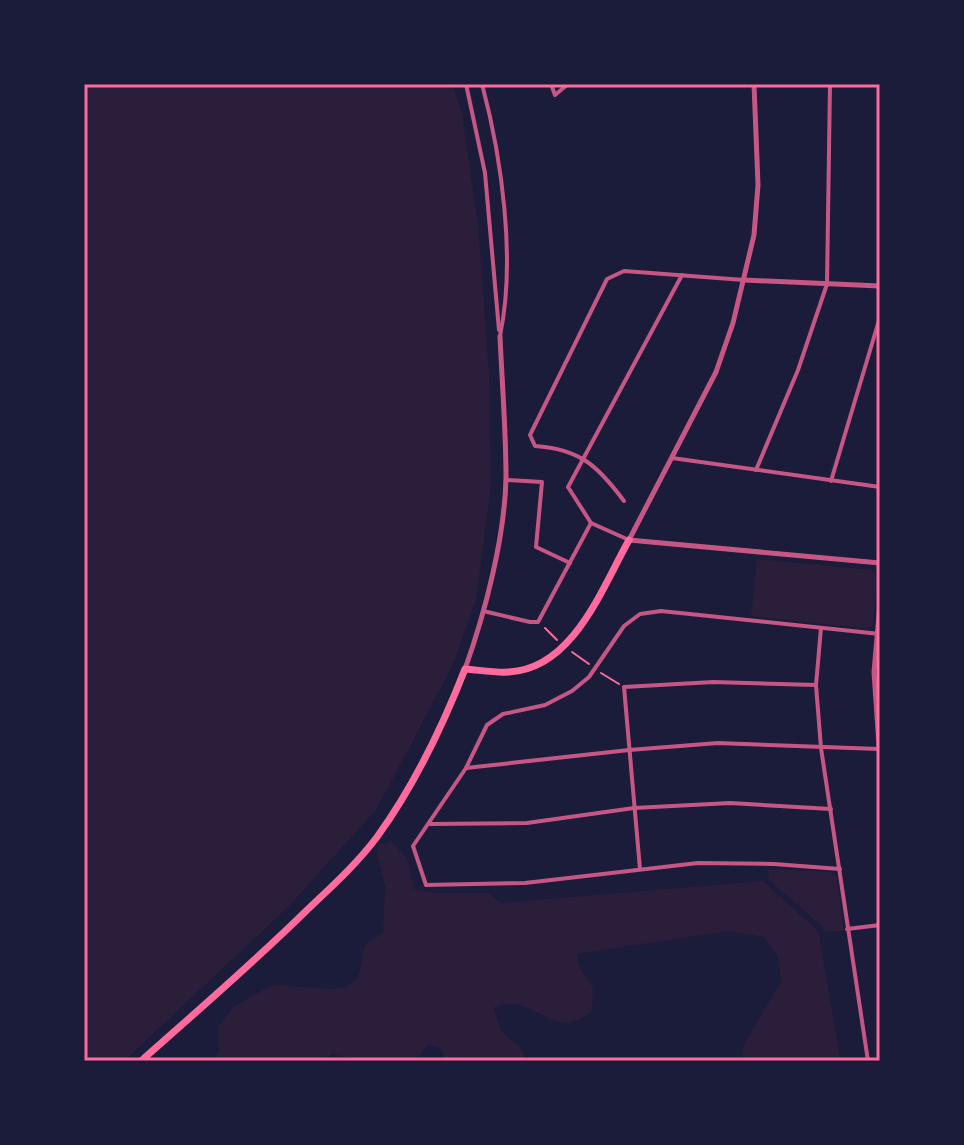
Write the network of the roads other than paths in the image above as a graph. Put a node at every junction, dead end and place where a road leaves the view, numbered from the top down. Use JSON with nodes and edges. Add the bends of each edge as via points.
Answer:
{"nodes":[{"id":1,"x":466,"y":84,"type":"edge"},
{"id":2,"x":482,"y":84,"type":"edge"},
{"id":3,"x":551,"y":84,"type":"edge"},
{"id":4,"x":568,"y":84,"type":"edge"},
{"id":5,"x":754,"y":84,"type":"edge"},
{"id":6,"x":830,"y":84,"type":"edge"},
{"id":7,"x":682,"y":275,"type":"junction"},
{"id":8,"x":744,"y":280,"type":"junction"},
{"id":9,"x":827,"y":284,"type":"junction"},
{"id":10,"x":880,"y":286,"type":"edge"},
{"id":11,"x":880,"y":317,"type":"edge"},
{"id":12,"x":500,"y":336,"type":"junction"},
{"id":13,"x":584,"y":458,"type":"junction"},
{"id":14,"x":671,"y":458,"type":"junction"},
{"id":15,"x":756,"y":470,"type":"junction"},
{"id":16,"x":506,"y":480,"type":"junction"},
{"id":17,"x":831,"y":481,"type":"junction"},
{"id":18,"x":880,"y":487,"type":"edge"},
{"id":19,"x":624,"y":501,"type":"dead end"},
{"id":20,"x":591,"y":523,"type":"junction"},
{"id":21,"x":629,"y":540,"type":"junction"},
{"id":22,"x":570,"y":563,"type":"junction"},
{"id":23,"x":880,"y":563,"type":"edge"},
{"id":24,"x":880,"y":604,"type":"edge"},
{"id":25,"x":483,"y":611,"type":"junction"},
{"id":26,"x":821,"y":628,"type":"junction"},
{"id":27,"x":878,"y":634,"type":"edge"},
{"id":28,"x":465,"y":669,"type":"junction"},
{"id":29,"x":816,"y":685,"type":"junction"},
{"id":30,"x":821,"y":748,"type":"junction"},
{"id":31,"x":879,"y":749,"type":"edge"},
{"id":32,"x":629,"y":750,"type":"junction"},
{"id":33,"x":880,"y":760,"type":"edge"},
{"id":34,"x":466,"y":768,"type":"junction"},
{"id":35,"x":634,"y":808,"type":"junction"},
{"id":36,"x":831,"y":809,"type":"junction"},
{"id":37,"x":430,"y":824,"type":"junction"},
{"id":38,"x":640,"y":869,"type":"junction"},
{"id":39,"x":840,"y":869,"type":"junction"},
{"id":40,"x":880,"y":925,"type":"edge"},
{"id":41,"x":846,"y":929,"type":"junction"},
{"id":42,"x":141,"y":1061,"type":"edge"},
{"id":43,"x":868,"y":1061,"type":"edge"}],
"edges":[{"from":1,"to":12,"type":"street","via":[[485,173]]},
{"from":2,"to":12,"type":"street","via":[[501,189],[506,307]]},
{"from":3,"to":4,"type":"street","via":[[555,95]]},
{"from":5,"to":8,"type":"street","via":[[758,185]]},
{"from":6,"to":9,"type":"street"},
{"from":7,"to":8,"type":"street"},
{"from":7,"to":13,"type":"street"},
{"from":7,"to":13,"type":"street","via":[[624,271],[607,279],[530,435],[535,446]]},
{"from":8,"to":9,"type":"street"},
{"from":8,"to":14,"type":"street","via":[[716,372]]},
{"from":9,"to":10,"type":"street"},
{"from":9,"to":15,"type":"street"},
{"from":11,"to":17,"type":"street"},
{"from":12,"to":16,"type":"street"},
{"from":13,"to":19,"type":"street"},
{"from":13,"to":20,"type":"street","via":[[568,487]]},
{"from":14,"to":15,"type":"street"},
{"from":14,"to":21,"type":"street"},
{"from":15,"to":17,"type":"street"},
{"from":16,"to":22,"type":"street","via":[[542,482],[536,547]]},
{"from":16,"to":25,"type":"street"},
{"from":17,"to":18,"type":"street"},
{"from":20,"to":21,"type":"street"},
{"from":20,"to":22,"type":"street"},
{"from":21,"to":23,"type":"street"},
{"from":21,"to":28,"type":"main road","via":[[578,630],[551,658],[509,672]]},
{"from":22,"to":25,"type":"street","via":[[538,622]]},
{"from":24,"to":27,"type":"street"},
{"from":25,"to":28,"type":"street"},
{"from":26,"to":27,"type":"street"},
{"from":26,"to":29,"type":"street"},
{"from":26,"to":34,"type":"street","via":[[661,611],[640,614],[624,626],[589,677],[572,691],[545,705],[503,714],[487,725]]},
{"from":27,"to":31,"type":"street","via":[[874,672]]},
{"from":28,"to":42,"type":"main road","via":[[418,772],[376,838],[273,943]]},
{"from":29,"to":30,"type":"street"},
{"from":29,"to":32,"type":"street","via":[[713,682],[624,687]]},
{"from":30,"to":31,"type":"street"},
{"from":30,"to":32,"type":"street","via":[[718,743]]},
{"from":30,"to":36,"type":"street"},
{"from":31,"to":33,"type":"street"},
{"from":32,"to":34,"type":"street"},
{"from":32,"to":35,"type":"street"},
{"from":34,"to":37,"type":"street"},
{"from":35,"to":36,"type":"street","via":[[730,803]]},
{"from":35,"to":37,"type":"street","via":[[527,823]]},
{"from":35,"to":38,"type":"street"},
{"from":36,"to":39,"type":"street"},
{"from":37,"to":38,"type":"street","via":[[413,846],[426,885],[525,883]]},
{"from":38,"to":39,"type":"street","via":[[698,863]]},
{"from":39,"to":41,"type":"street"},
{"from":40,"to":41,"type":"street"},
{"from":41,"to":43,"type":"street"}]}
